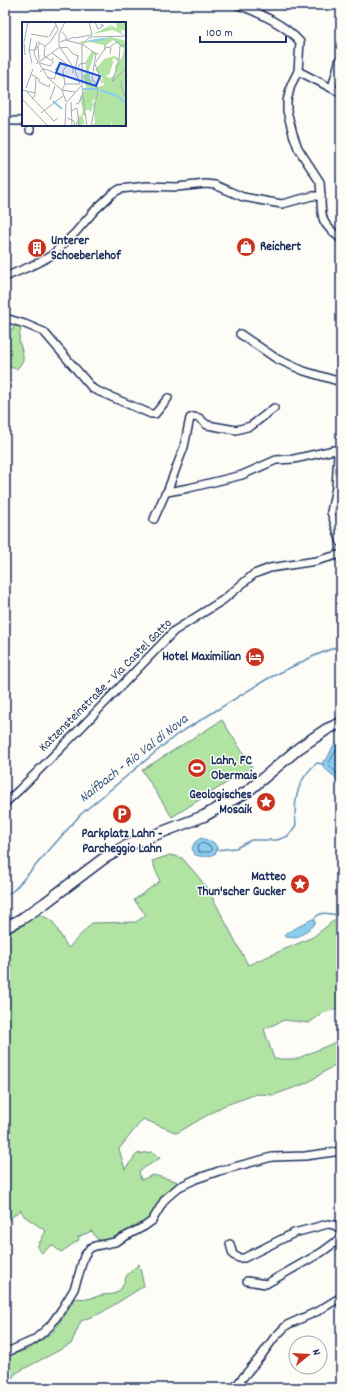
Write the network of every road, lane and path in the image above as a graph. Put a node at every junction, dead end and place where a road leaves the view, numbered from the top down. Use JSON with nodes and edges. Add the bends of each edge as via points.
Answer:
{"nodes":[{"id":1,"x":238,"y":5,"type":"edge"},
{"id":2,"x":341,"y":59,"type":"edge"},
{"id":3,"x":298,"y":70,"type":"junction"},
{"id":4,"x":332,"y":88,"type":"junction"},
{"id":5,"x":341,"y":93,"type":"edge"},
{"id":6,"x":5,"y":121,"type":"edge"},
{"id":7,"x":22,"y":121,"type":"edge"},
{"id":8,"x":321,"y":196,"type":"junction"},
{"id":9,"x":341,"y":239,"type":"edge"},
{"id":10,"x":5,"y":277,"type":"edge"},
{"id":11,"x":5,"y":318,"type":"edge"},
{"id":12,"x":240,"y":334,"type":"dead end"},
{"id":13,"x":341,"y":382,"type":"edge"},
{"id":14,"x":168,"y":398,"type":"dead end"},
{"id":15,"x":274,"y":408,"type":"dead end"},
{"id":16,"x":339,"y":452,"type":"edge"},
{"id":17,"x":168,"y":492,"type":"junction"},
{"id":18,"x":154,"y":519,"type":"dead end"},
{"id":19,"x":341,"y":543,"type":"edge"},
{"id":20,"x":341,"y":554,"type":"edge"},
{"id":21,"x":341,"y":722,"type":"edge"},
{"id":22,"x":5,"y":803,"type":"edge"},
{"id":23,"x":5,"y":928,"type":"edge"},
{"id":24,"x":341,"y":1151,"type":"edge"},
{"id":25,"x":341,"y":1230,"type":"edge"},
{"id":26,"x":341,"y":1238,"type":"edge"},
{"id":27,"x":230,"y":1244,"type":"dead end"},
{"id":28,"x":247,"y":1281,"type":"dead end"},
{"id":29,"x":341,"y":1297,"type":"edge"},
{"id":30,"x":5,"y":1353,"type":"edge"},
{"id":31,"x":234,"y":1388,"type":"edge"}],
"edges":[{"from":1,"to":3,"type":"street","via":[[280,25],[296,37],[300,42]]},
{"from":2,"to":4,"type":"street"},
{"from":3,"to":4,"type":"street"},
{"from":3,"to":8,"type":"street","via":[[291,85],[287,112],[298,148],[320,182]]},
{"from":4,"to":5,"type":"street"},
{"from":6,"to":7,"type":"street"},
{"from":8,"to":9,"type":"street","via":[[321,212],[326,225]]},
{"from":8,"to":10,"type":"street","via":[[282,204],[243,197],[215,185],[206,184],[177,187],[147,186],[120,190],[95,210],[52,255]]},
{"from":11,"to":14,"type":"street","via":[[44,332],[93,388],[151,414],[156,414]]},
{"from":12,"to":13,"type":"street","via":[[277,359]]},
{"from":15,"to":17,"type":"street","via":[[251,426],[236,430],[208,425],[193,416],[190,418],[184,448]]},
{"from":16,"to":17,"type":"street","via":[[334,450],[294,459],[276,460],[242,475]]},
{"from":16,"to":19,"type":"street","via":[[331,512]]},
{"from":17,"to":18,"type":"street"},
{"from":20,"to":22,"type":"street","name":"Katzensteinstraße - Via Castel Gatto","via":[[316,561],[270,568],[254,574],[223,600],[174,631]]},
{"from":21,"to":23,"type":"main road","via":[[299,748],[248,792],[204,816],[117,851],[45,903]]},
{"from":24,"to":30,"type":"street","via":[[272,1157],[219,1171],[179,1187],[165,1199],[152,1220],[145,1226],[114,1242],[90,1248],[84,1256],[74,1289],[50,1326],[34,1340]]},
{"from":25,"to":27,"type":"street","via":[[328,1224],[294,1233],[244,1258],[235,1257]]},
{"from":26,"to":28,"type":"street","via":[[322,1252],[266,1284]]},
{"from":29,"to":31,"type":"street","via":[[287,1325]]}]}
